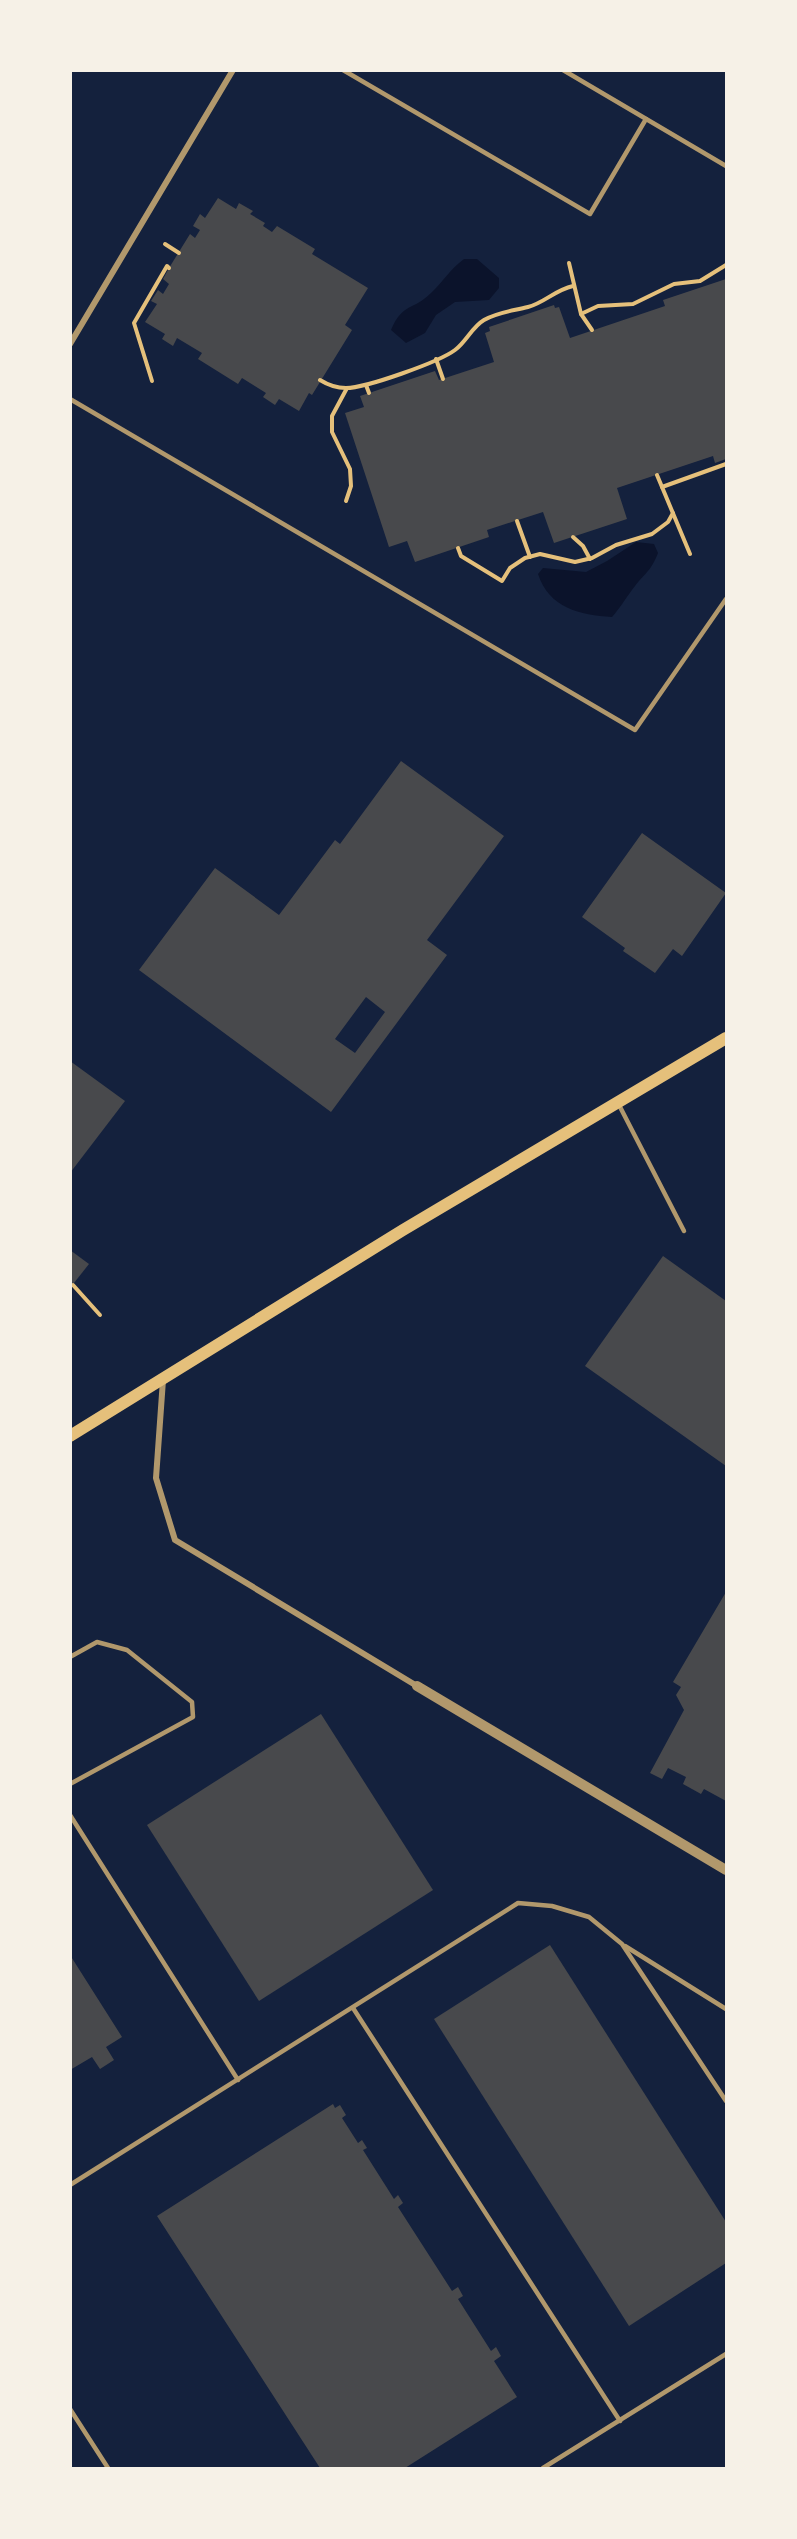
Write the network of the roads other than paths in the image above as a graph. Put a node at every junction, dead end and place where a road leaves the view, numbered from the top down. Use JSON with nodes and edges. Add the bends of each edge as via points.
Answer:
{"nodes":[{"id":1,"x":233,"y":70,"type":"edge"},
{"id":2,"x":343,"y":70,"type":"edge"},
{"id":3,"x":563,"y":70,"type":"edge"},
{"id":4,"x":646,"y":119,"type":"junction"},
{"id":5,"x":726,"y":166,"type":"edge"},
{"id":6,"x":70,"y":344,"type":"edge"},
{"id":7,"x":70,"y":399,"type":"edge"},
{"id":8,"x":726,"y":599,"type":"edge"},
{"id":9,"x":726,"y":1038,"type":"edge"},
{"id":10,"x":618,"y":1102,"type":"junction"},
{"id":11,"x":684,"y":1232,"type":"dead end"},
{"id":12,"x":163,"y":1378,"type":"junction"},
{"id":13,"x":70,"y":1436,"type":"edge"},
{"id":14,"x":70,"y":1657,"type":"edge"},
{"id":15,"x":417,"y":1686,"type":"joint"},
{"id":16,"x":70,"y":1785,"type":"edge"},
{"id":17,"x":70,"y":1815,"type":"edge"},
{"id":18,"x":726,"y":1870,"type":"edge"},
{"id":19,"x":622,"y":1944,"type":"junction"},
{"id":20,"x":353,"y":2008,"type":"junction"},
{"id":21,"x":726,"y":2009,"type":"edge"},
{"id":22,"x":238,"y":2080,"type":"junction"},
{"id":23,"x":726,"y":2102,"type":"edge"},
{"id":24,"x":70,"y":2185,"type":"edge"},
{"id":25,"x":726,"y":2354,"type":"edge"},
{"id":26,"x":70,"y":2409,"type":"edge"},
{"id":27,"x":620,"y":2421,"type":"junction"},
{"id":28,"x":108,"y":2469,"type":"edge"},
{"id":29,"x":543,"y":2469,"type":"edge"}],
"edges":[{"from":1,"to":6,"type":"street"},
{"from":2,"to":4,"type":"lane","via":[[590,214]]},
{"from":3,"to":4,"type":"lane"},
{"from":4,"to":5,"type":"lane"},
{"from":7,"to":8,"type":"lane","via":[[635,730]]},
{"from":9,"to":10,"type":"main road"},
{"from":10,"to":11,"type":"lane"},
{"from":10,"to":12,"type":"main road"},
{"from":12,"to":13,"type":"main road"},
{"from":12,"to":15,"type":"street","via":[[156,1478],[175,1540]]},
{"from":14,"to":16,"type":"lane","via":[[97,1642],[127,1650],[192,1702],[193,1717]]},
{"from":15,"to":18,"type":"street"},
{"from":17,"to":22,"type":"lane"},
{"from":19,"to":20,"type":"lane","via":[[589,1917],[552,1906],[518,1903]]},
{"from":19,"to":21,"type":"lane"},
{"from":19,"to":23,"type":"lane"},
{"from":20,"to":22,"type":"lane"},
{"from":20,"to":27,"type":"lane"},
{"from":22,"to":24,"type":"lane"},
{"from":25,"to":27,"type":"lane"},
{"from":26,"to":28,"type":"lane"},
{"from":27,"to":29,"type":"lane"}]}
